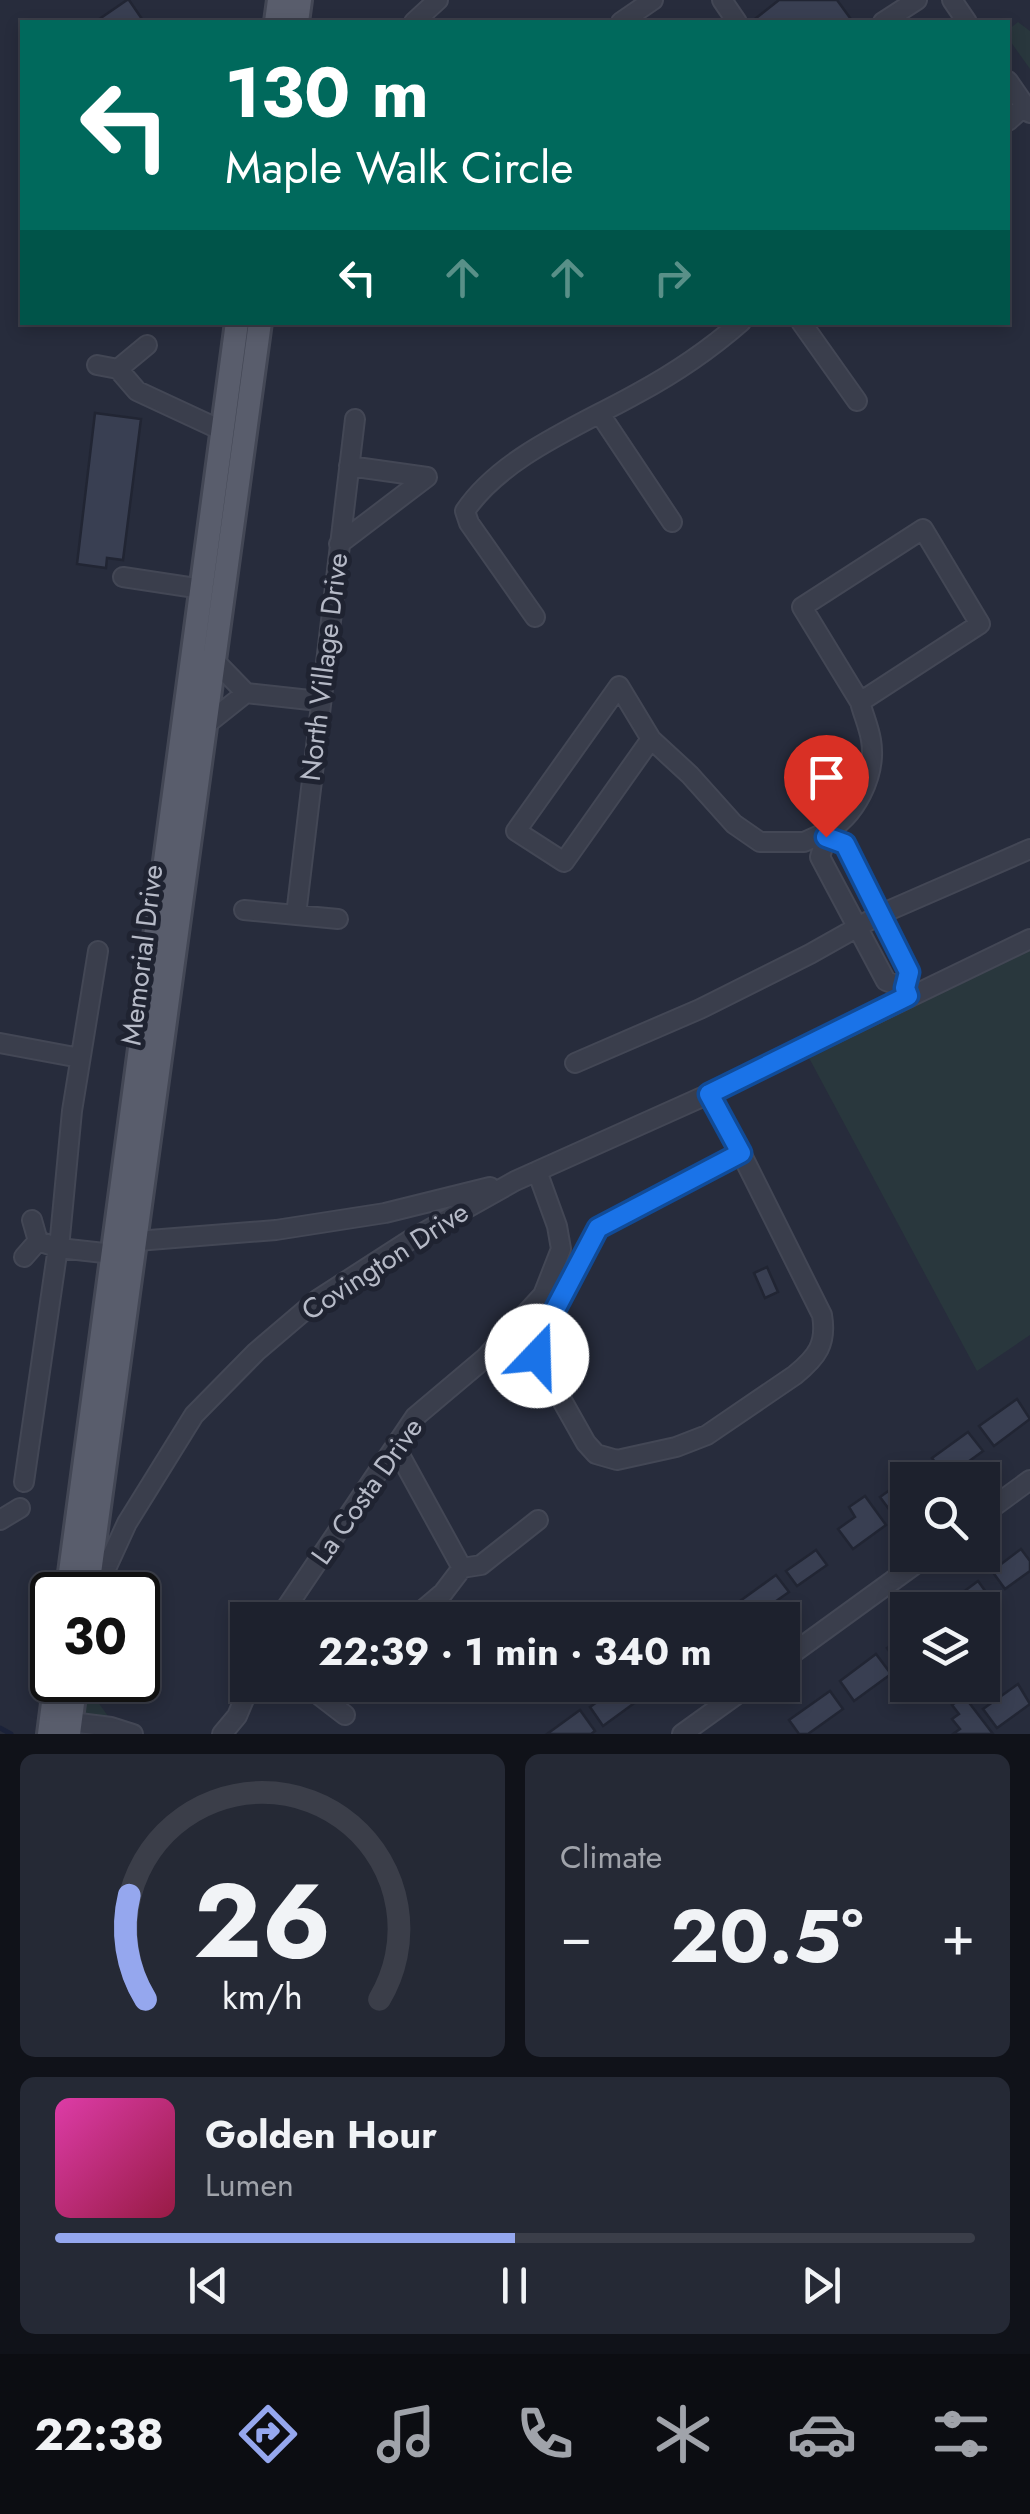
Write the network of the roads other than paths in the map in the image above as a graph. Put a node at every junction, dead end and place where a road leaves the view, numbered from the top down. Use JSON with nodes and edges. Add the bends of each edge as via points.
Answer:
{"nodes":[{"id":1,"x":653,"y":0,"type":"edge"},
{"id":2,"x":917,"y":0,"type":"edge"},
{"id":3,"x":624,"y":20,"type":"edge"},
{"id":4,"x":886,"y":20,"type":"edge"},
{"id":5,"x":1010,"y":83,"type":"edge"},
{"id":6,"x":1028,"y":110,"type":"edge"},
{"id":7,"x":237,"y":325,"type":"edge"},
{"id":8,"x":260,"y":325,"type":"edge"},
{"id":9,"x":738,"y":325,"type":"edge"},
{"id":10,"x":802,"y":325,"type":"edge"},
{"id":11,"x":147,"y":345,"type":"dead end"},
{"id":12,"x":97,"y":366,"type":"dead end"},
{"id":13,"x":118,"y":369,"type":"junction"},
{"id":14,"x":857,"y":401,"type":"dead end"},
{"id":15,"x":600,"y":414,"type":"junction"},
{"id":16,"x":355,"y":419,"type":"dead end"},
{"id":17,"x":223,"y":431,"type":"junction"},
{"id":18,"x":349,"y":466,"type":"junction"},
{"id":19,"x":672,"y":522,"type":"dead end"},
{"id":20,"x":339,"y":544,"type":"junction"},
{"id":21,"x":123,"y":577,"type":"dead end"},
{"id":22,"x":202,"y":589,"type":"junction"},
{"id":23,"x":535,"y":617,"type":"dead end"},
{"id":24,"x":212,"y":658,"type":"junction"},
{"id":25,"x":246,"y":693,"type":"junction"},
{"id":26,"x":319,"y":700,"type":"junction"},
{"id":27,"x":860,"y":702,"type":"junction"},
{"id":28,"x":202,"y":728,"type":"junction"},
{"id":29,"x":651,"y":739,"type":"junction"},
{"id":30,"x":825,"y":835,"type":"junction"},
{"id":31,"x":1030,"y":848,"type":"edge"},
{"id":32,"x":244,"y":910,"type":"dead end"},
{"id":33,"x":296,"y":914,"type":"junction"},
{"id":34,"x":881,"y":914,"type":"junction"},
{"id":35,"x":338,"y":919,"type":"dead end"},
{"id":36,"x":857,"y":926,"type":"junction"},
{"id":37,"x":1030,"y":939,"type":"edge"},
{"id":38,"x":98,"y":951,"type":"dead end"},
{"id":39,"x":900,"y":953,"type":"junction"},
{"id":40,"x":877,"y":964,"type":"junction"},
{"id":41,"x":906,"y":992,"type":"junction"},
{"id":42,"x":0,"y":1042,"type":"edge"},
{"id":43,"x":80,"y":1058,"type":"junction"},
{"id":44,"x":575,"y":1063,"type":"dead end"},
{"id":45,"x":709,"y":1094,"type":"junction"},
{"id":46,"x":741,"y":1153,"type":"junction"},
{"id":47,"x":537,"y":1171,"type":"junction"},
{"id":48,"x":515,"y":1180,"type":"junction"},
{"id":49,"x":32,"y":1220,"type":"dead end"},
{"id":50,"x":38,"y":1241,"type":"junction"},
{"id":51,"x":136,"y":1241,"type":"junction"},
{"id":52,"x":58,"y":1248,"type":"junction"},
{"id":53,"x":113,"y":1254,"type":"junction"},
{"id":54,"x":24,"y":1257,"type":"dead end"},
{"id":55,"x":395,"y":1446,"type":"junction"},
{"id":56,"x":1030,"y":1480,"type":"edge"},
{"id":57,"x":24,"y":1482,"type":"dead end"},
{"id":58,"x":1000,"y":1502,"type":"edge"},
{"id":59,"x":20,"y":1508,"type":"dead end"},
{"id":60,"x":0,"y":1520,"type":"edge"},
{"id":61,"x":538,"y":1520,"type":"dead end"},
{"id":62,"x":462,"y":1568,"type":"junction"},
{"id":63,"x":71,"y":1572,"type":"edge"},
{"id":64,"x":90,"y":1572,"type":"edge"},
{"id":65,"x":105,"y":1572,"type":"edge"},
{"id":66,"x":905,"y":1572,"type":"edge"},
{"id":67,"x":290,"y":1602,"type":"edge"},
{"id":68,"x":432,"y":1602,"type":"edge"},
{"id":69,"x":800,"y":1649,"type":"edge"},
{"id":70,"x":53,"y":1702,"type":"edge"},
{"id":71,"x":73,"y":1702,"type":"edge"},
{"id":72,"x":243,"y":1702,"type":"edge"},
{"id":73,"x":328,"y":1702,"type":"edge"},
{"id":74,"x":726,"y":1702,"type":"edge"},
{"id":75,"x":344,"y":1715,"type":"dead end"},
{"id":76,"x":70,"y":1728,"type":"edge"},
{"id":77,"x":49,"y":1734,"type":"edge"},
{"id":78,"x":133,"y":1734,"type":"edge"},
{"id":79,"x":222,"y":1734,"type":"edge"},
{"id":80,"x":682,"y":1734,"type":"edge"}],
"edges":[{"from":1,"to":3,"type":"street"},
{"from":2,"to":4,"type":"street"},
{"from":5,"to":6,"type":"street"},
{"from":7,"to":17,"type":"main road","name":"Memorial Drive"},
{"from":8,"to":24,"type":"main road","name":"Memorial Drive"},
{"from":9,"to":15,"type":"street","via":[[706,352]]},
{"from":10,"to":14,"type":"street"},
{"from":11,"to":13,"type":"street"},
{"from":12,"to":13,"type":"street"},
{"from":13,"to":17,"type":"street","via":[[136,391]]},
{"from":15,"to":19,"type":"street"},
{"from":15,"to":23,"type":"street","via":[[481,487],[465,510]]},
{"from":16,"to":18,"type":"street","name":"North Village Drive"},
{"from":17,"to":22,"type":"main road","name":"Memorial Drive"},
{"from":18,"to":20,"type":"street","name":"North Village Drive"},
{"from":18,"to":20,"type":"street","via":[[427,477]]},
{"from":20,"to":26,"type":"street","name":"North Village Drive"},
{"from":21,"to":22,"type":"street"},
{"from":22,"to":53,"type":"main road","name":"Memorial Drive"},
{"from":24,"to":25,"type":"street"},
{"from":24,"to":28,"type":"main road","name":"Memorial Drive"},
{"from":25,"to":26,"type":"street"},
{"from":25,"to":28,"type":"street"},
{"from":26,"to":33,"type":"street","name":"North Village Drive"},
{"from":27,"to":27,"type":"street","via":[[980,624],[923,529],[802,606]]},
{"from":27,"to":30,"type":"street","via":[[872,743],[867,786]]},
{"from":28,"to":51,"type":"main road","name":"Memorial Drive"},
{"from":29,"to":29,"type":"street","via":[[619,686],[516,831],[564,862]]},
{"from":29,"to":30,"type":"street","via":[[760,842]]},
{"from":30,"to":34,"type":"street","via":[[845,844]]},
{"from":30,"to":36,"type":"street","via":[[820,857]]},
{"from":31,"to":34,"type":"street"},
{"from":32,"to":33,"type":"street"},
{"from":33,"to":35,"type":"street"},
{"from":34,"to":36,"type":"street"},
{"from":34,"to":39,"type":"street"},
{"from":36,"to":40,"type":"street"},
{"from":36,"to":44,"type":"street","via":[[700,1009]]},
{"from":37,"to":41,"type":"street","name":"Covington Drive"},
{"from":38,"to":43,"type":"street"},
{"from":39,"to":40,"type":"street"},
{"from":39,"to":41,"type":"street","via":[[909,972]]},
{"from":40,"to":41,"type":"street","via":[[886,982]]},
{"from":41,"to":45,"type":"street","name":"Covington Drive"},
{"from":42,"to":43,"type":"street"},
{"from":43,"to":52,"type":"street"},
{"from":45,"to":46,"type":"street"},
{"from":45,"to":47,"type":"street","name":"Covington Drive"},
{"from":46,"to":46,"type":"street","via":[[822,1315],[824,1344],[795,1375],[707,1435],[616,1460],[596,1454],[537,1356],[538,1342],[598,1228]]},
{"from":47,"to":48,"type":"street","name":"Covington Drive"},
{"from":47,"to":55,"type":"street","name":"La Costa Drive","via":[[561,1248],[543,1295],[485,1358],[415,1417]]},
{"from":48,"to":51,"type":"street","name":"Covington Drive","via":[[367,1216]]},
{"from":48,"to":65,"type":"street","name":"Covington Drive","via":[[317,1300],[256,1352],[194,1415]]},
{"from":49,"to":50,"type":"street"},
{"from":50,"to":52,"type":"street"},
{"from":50,"to":54,"type":"street"},
{"from":51,"to":53,"type":"street","name":"Covington Drive"},
{"from":51,"to":64,"type":"main road","name":"Memorial Drive"},
{"from":52,"to":53,"type":"street"},
{"from":52,"to":57,"type":"street"},
{"from":53,"to":63,"type":"main road","name":"Memorial Drive"},
{"from":55,"to":62,"type":"street"},
{"from":55,"to":67,"type":"street","name":"La Costa Drive"},
{"from":56,"to":58,"type":"street"},
{"from":59,"to":60,"type":"street"},
{"from":61,"to":62,"type":"street","via":[[481,1564]]},
{"from":62,"to":68,"type":"street"},
{"from":66,"to":69,"type":"street"},
{"from":70,"to":77,"type":"main road"},
{"from":71,"to":76,"type":"main road"},
{"from":72,"to":79,"type":"street"},
{"from":73,"to":75,"type":"street"},
{"from":74,"to":80,"type":"street"},
{"from":76,"to":78,"type":"street"}]}
